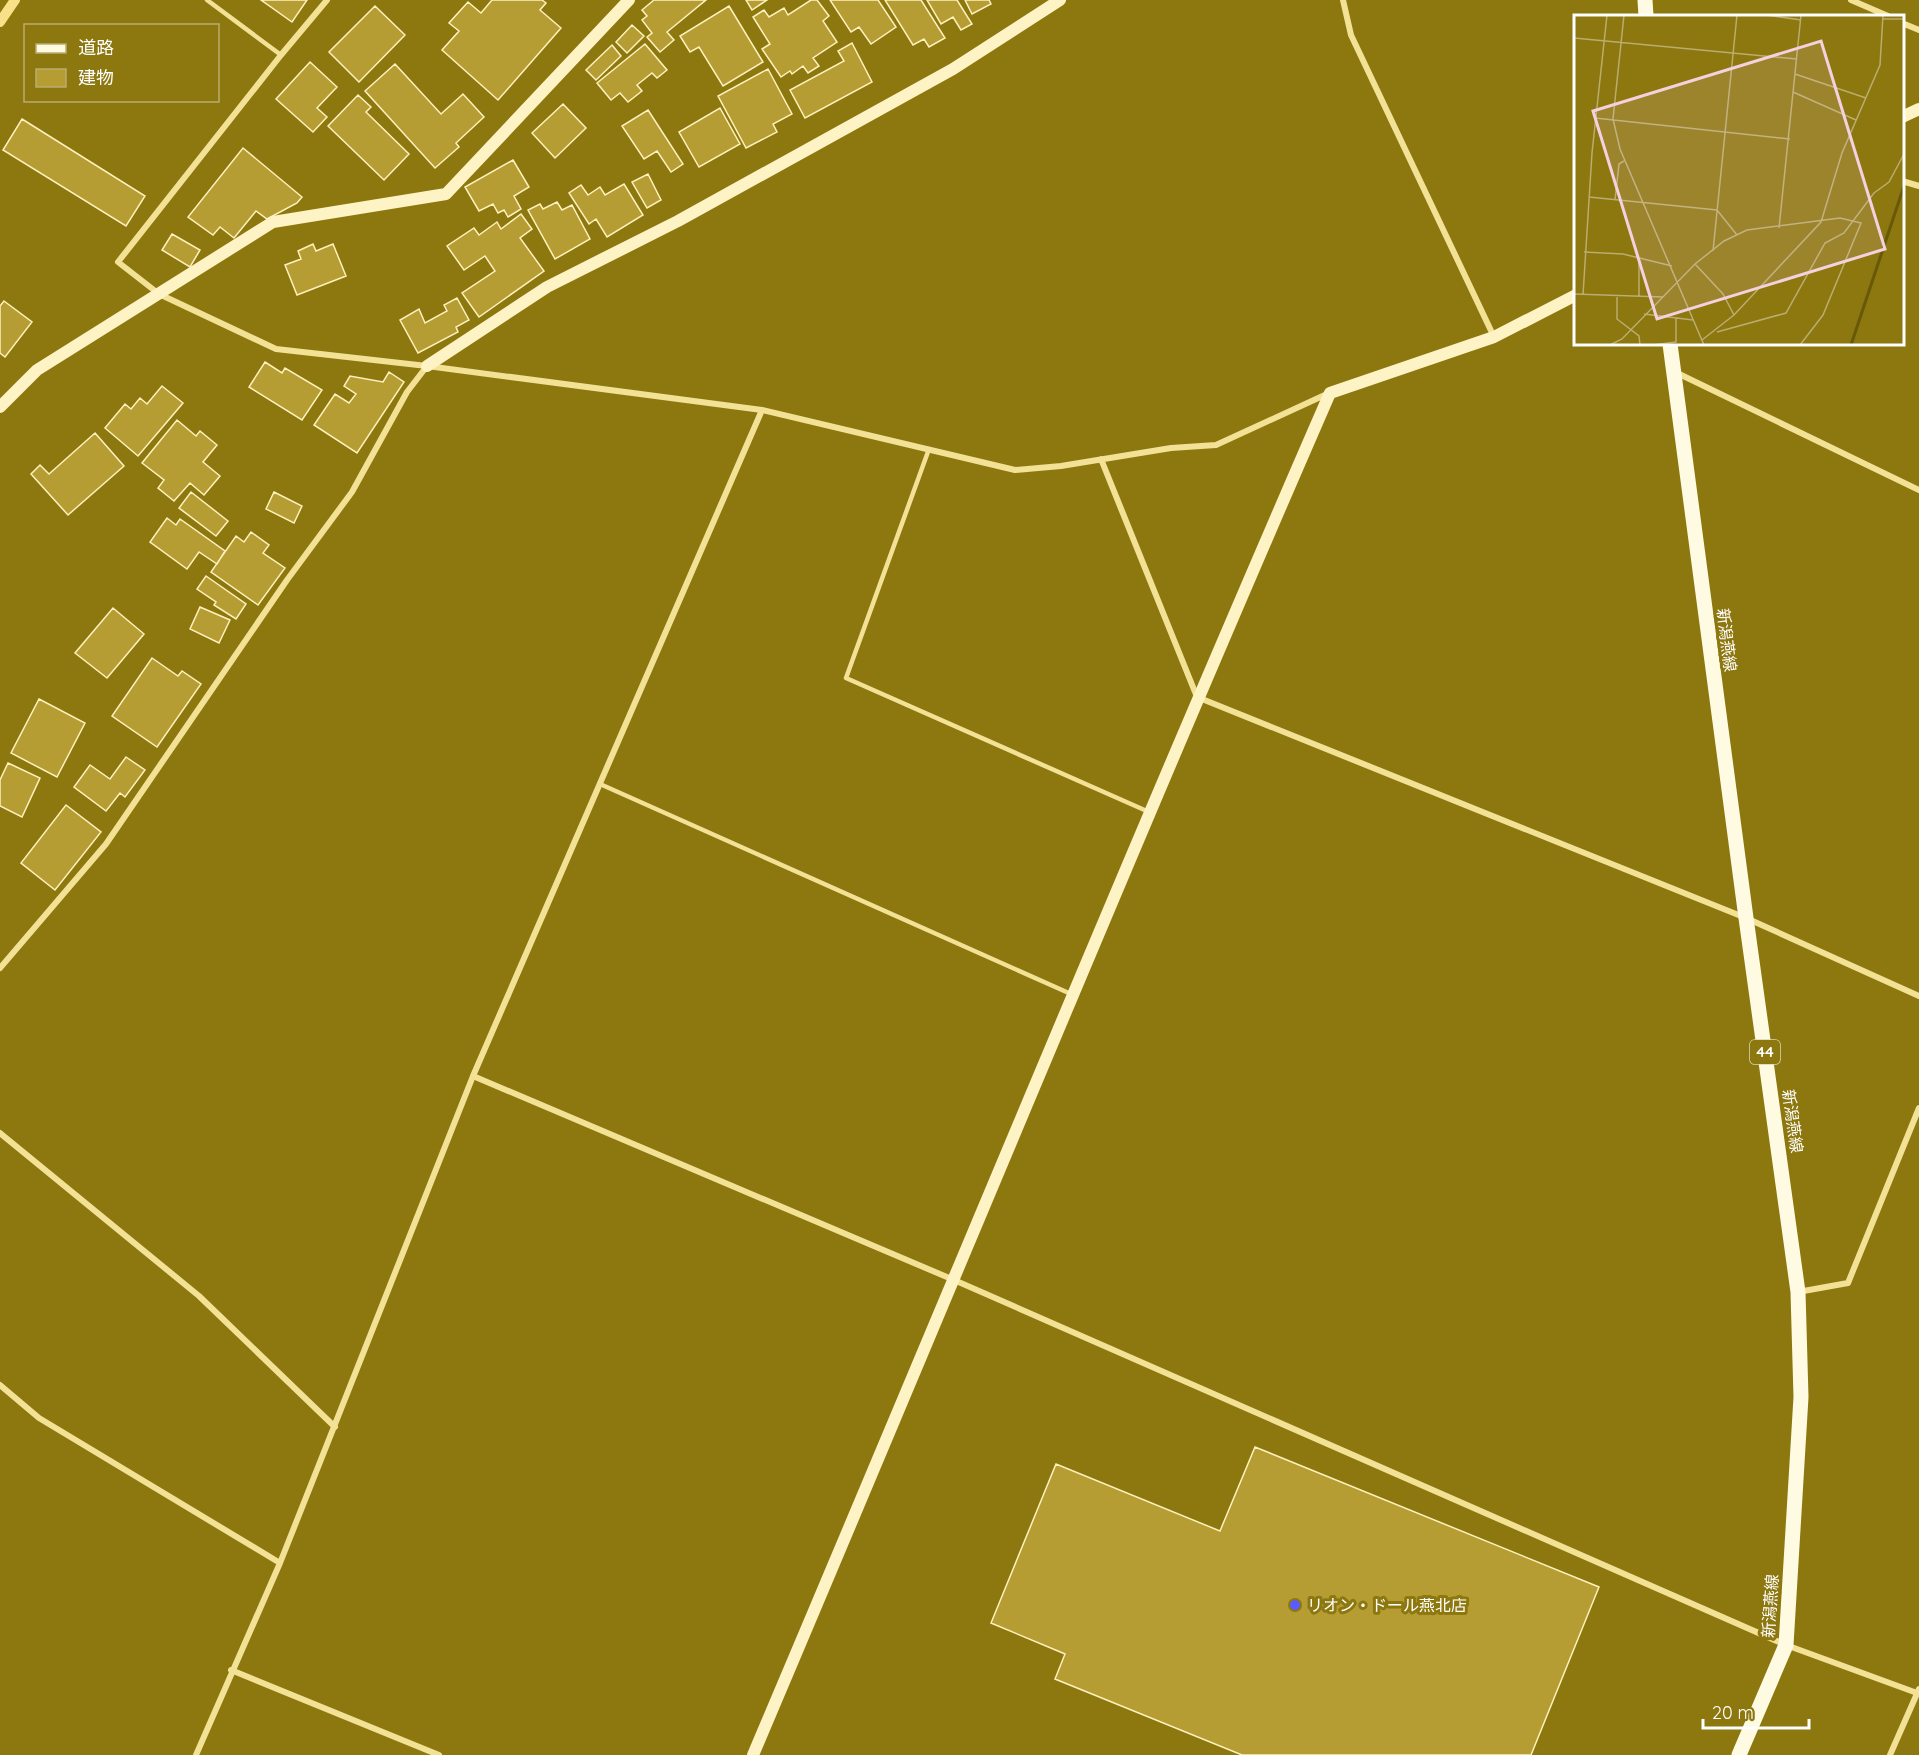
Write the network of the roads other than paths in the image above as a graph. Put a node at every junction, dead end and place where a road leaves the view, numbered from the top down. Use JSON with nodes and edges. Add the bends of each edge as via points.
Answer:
{"nodes":[{"id":1,"x":207,"y":0,"type":"edge"},
{"id":2,"x":327,"y":0,"type":"edge"},
{"id":3,"x":629,"y":0,"type":"edge"},
{"id":4,"x":1060,"y":0,"type":"edge"},
{"id":5,"x":1343,"y":0,"type":"edge"},
{"id":6,"x":1645,"y":0,"type":"edge"},
{"id":7,"x":1851,"y":0,"type":"edge"},
{"id":8,"x":1646,"y":15,"type":"edge"},
{"id":9,"x":1886,"y":15,"type":"edge"},
{"id":10,"x":1904,"y":24,"type":"edge"},
{"id":11,"x":1919,"y":30,"type":"edge"},
{"id":12,"x":281,"y":55,"type":"junction"},
{"id":13,"x":1919,"y":109,"type":"edge"},
{"id":14,"x":1904,"y":116,"type":"edge"},
{"id":15,"x":1904,"y":182,"type":"edge"},
{"id":16,"x":1919,"y":186,"type":"edge"},
{"id":17,"x":159,"y":294,"type":"junction"},
{"id":18,"x":1574,"y":296,"type":"edge"},
{"id":19,"x":1494,"y":337,"type":"junction"},
{"id":20,"x":1670,"y":345,"type":"edge"},
{"id":21,"x":428,"y":366,"type":"junction"},
{"id":22,"x":1674,"y":372,"type":"junction"},
{"id":23,"x":1330,"y":393,"type":"junction"},
{"id":24,"x":0,"y":407,"type":"edge"},
{"id":25,"x":762,"y":410,"type":"junction"},
{"id":26,"x":929,"y":449,"type":"junction"},
{"id":27,"x":1101,"y":459,"type":"junction"},
{"id":28,"x":1918,"y":488,"type":"edge"},
{"id":29,"x":1197,"y":697,"type":"junction"},
{"id":30,"x":600,"y":784,"type":"junction"},
{"id":31,"x":1149,"y":812,"type":"junction"},
{"id":32,"x":1746,"y":918,"type":"junction"},
{"id":33,"x":0,"y":968,"type":"edge"},
{"id":34,"x":1073,"y":995,"type":"junction"},
{"id":35,"x":1919,"y":996,"type":"edge"},
{"id":36,"x":473,"y":1076,"type":"junction"},
{"id":37,"x":1919,"y":1108,"type":"edge"},
{"id":38,"x":0,"y":1133,"type":"edge"},
{"id":39,"x":954,"y":1280,"type":"junction"},
{"id":40,"x":1798,"y":1292,"type":"junction"},
{"id":41,"x":0,"y":1385,"type":"edge"},
{"id":42,"x":335,"y":1427,"type":"junction"},
{"id":43,"x":280,"y":1563,"type":"junction"},
{"id":44,"x":1786,"y":1645,"type":"junction"},
{"id":45,"x":231,"y":1670,"type":"junction"},
{"id":46,"x":1918,"y":1691,"type":"edge"},
{"id":47,"x":196,"y":1755,"type":"edge"},
{"id":48,"x":439,"y":1755,"type":"edge"},
{"id":49,"x":753,"y":1755,"type":"edge"},
{"id":50,"x":1739,"y":1755,"type":"edge"},
{"id":51,"x":1890,"y":1755,"type":"edge"}],
"edges":[{"from":1,"to":12,"type":"lane"},
{"from":2,"to":12,"type":"street"},
{"from":3,"to":17,"type":"street","via":[[446,194],[273,222]]},
{"from":4,"to":21,"type":"street","via":[[953,69],[678,221],[547,287]]},
{"from":5,"to":19,"type":"street","via":[[1351,36]]},
{"from":6,"to":8,"type":"main road"},
{"from":7,"to":9,"type":"street"},
{"from":10,"to":11,"type":"street"},
{"from":12,"to":17,"type":"street","via":[[118,262]]},
{"from":13,"to":14,"type":"street"},
{"from":15,"to":16,"type":"street"},
{"from":17,"to":21,"type":"street","via":[[276,349]]},
{"from":17,"to":24,"type":"street","via":[[37,370]]},
{"from":18,"to":19,"type":"street"},
{"from":19,"to":23,"type":"street"},
{"from":20,"to":22,"type":"main road","name":"新潟燕線","number":"44"},
{"from":21,"to":25,"type":"street"},
{"from":21,"to":33,"type":"street","via":[[407,392],[352,492],[106,844]]},
{"from":22,"to":28,"type":"street"},
{"from":22,"to":32,"type":"main road","name":"新潟燕線","number":"44"},
{"from":23,"to":27,"type":"street","via":[[1216,445]]},
{"from":23,"to":29,"type":"street"},
{"from":25,"to":26,"type":"street"},
{"from":25,"to":30,"type":"street"},
{"from":26,"to":27,"type":"street","via":[[1014,470]]},
{"from":26,"to":31,"type":"lane","via":[[846,678]]},
{"from":27,"to":29,"type":"street"},
{"from":29,"to":31,"type":"street"},
{"from":29,"to":32,"type":"street"},
{"from":30,"to":34,"type":"lane"},
{"from":30,"to":36,"type":"street"},
{"from":31,"to":34,"type":"street"},
{"from":32,"to":35,"type":"street"},
{"from":32,"to":40,"type":"main road","name":"新潟燕線","number":"44"},
{"from":34,"to":39,"type":"street"},
{"from":36,"to":39,"type":"street"},
{"from":36,"to":42,"type":"street"},
{"from":37,"to":40,"type":"street","via":[[1848,1283]]},
{"from":38,"to":42,"type":"street","via":[[199,1296]]},
{"from":39,"to":44,"type":"street"},
{"from":39,"to":49,"type":"street"},
{"from":40,"to":44,"type":"main road","name":"新潟燕線","number":"44","via":[[1801,1397]]},
{"from":41,"to":43,"type":"street","via":[[39,1418]]},
{"from":42,"to":43,"type":"street"},
{"from":43,"to":45,"type":"street"},
{"from":44,"to":46,"type":"street"},
{"from":44,"to":50,"type":"main road","name":"新潟燕線","number":"44"},
{"from":45,"to":47,"type":"street"},
{"from":45,"to":48,"type":"street"},
{"from":46,"to":51,"type":"street"}]}
